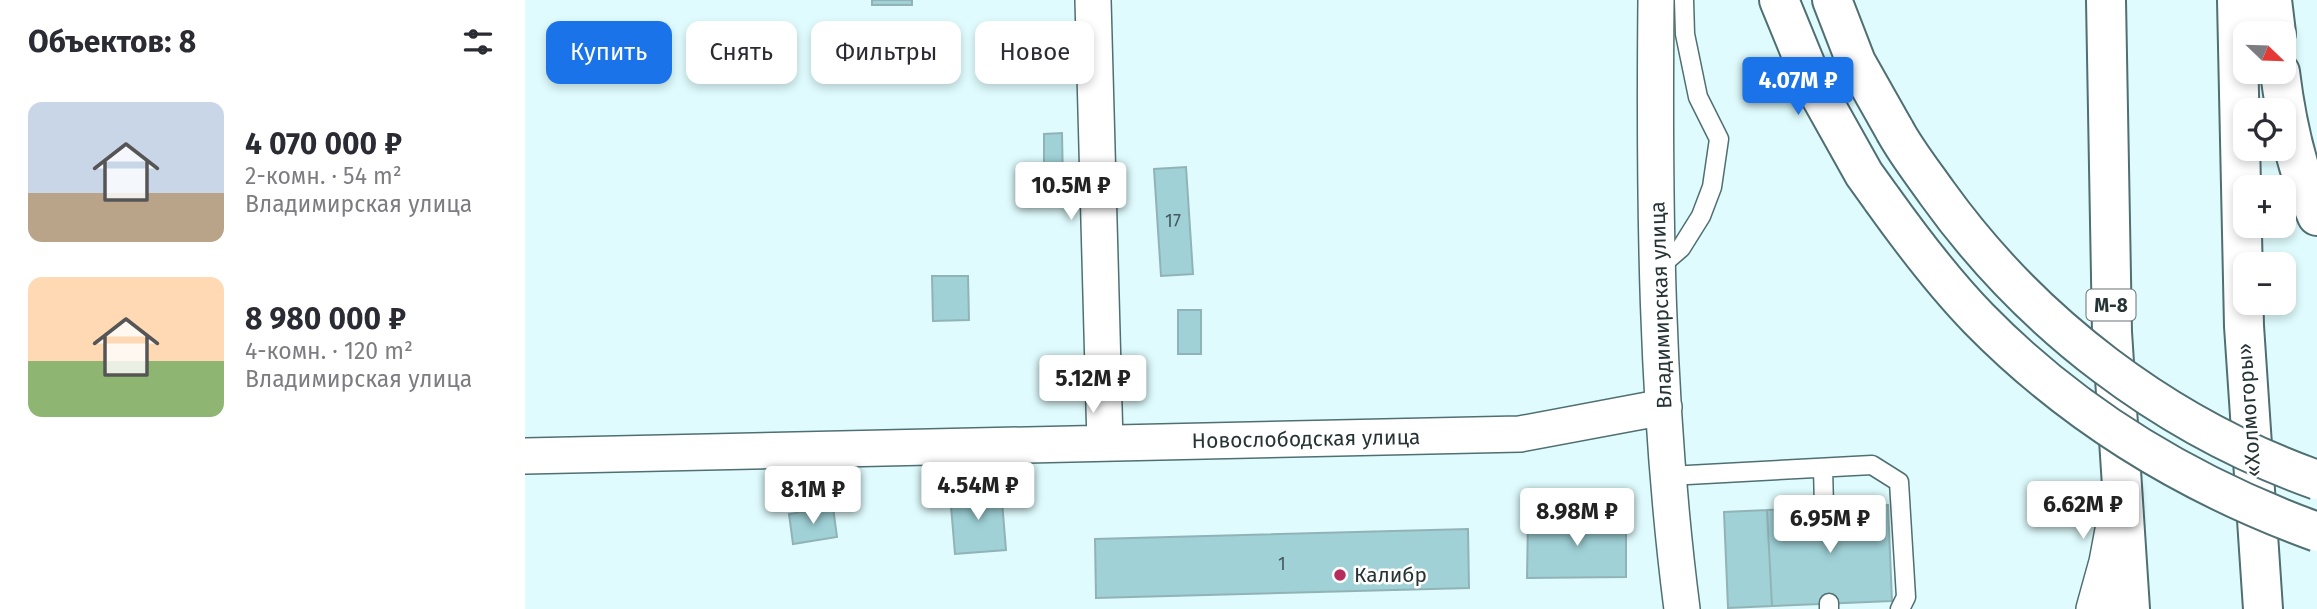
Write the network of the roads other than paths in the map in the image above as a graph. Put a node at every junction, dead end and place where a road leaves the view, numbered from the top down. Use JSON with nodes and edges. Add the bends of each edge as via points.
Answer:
{"nodes":[{"id":1,"x":1093,"y":0,"type":"edge"},
{"id":2,"x":1656,"y":0,"type":"edge"},
{"id":3,"x":1684,"y":0,"type":"edge"},
{"id":4,"x":1779,"y":0,"type":"edge"},
{"id":5,"x":1832,"y":0,"type":"edge"},
{"id":6,"x":2106,"y":0,"type":"edge"},
{"id":7,"x":2238,"y":0,"type":"edge"},
{"id":8,"x":2272,"y":0,"type":"edge"},
{"id":9,"x":2275,"y":21,"type":"edge"},
{"id":10,"x":2282,"y":84,"type":"edge"},
{"id":11,"x":2317,"y":216,"type":"edge"},
{"id":12,"x":1659,"y":267,"type":"junction"},
{"id":13,"x":1664,"y":407,"type":"junction"},
{"id":14,"x":1105,"y":443,"type":"junction"},
{"id":15,"x":525,"y":456,"type":"edge"},
{"id":16,"x":1823,"y":468,"type":"junction"},
{"id":17,"x":1669,"y":476,"type":"junction"},
{"id":18,"x":2317,"y":481,"type":"edge"},
{"id":19,"x":2121,"y":484,"type":"junction"},
{"id":20,"x":1824,"y":507,"type":"dead end"},
{"id":21,"x":2317,"y":532,"type":"edge"},
{"id":22,"x":1682,"y":609,"type":"edge"},
{"id":23,"x":1900,"y":609,"type":"edge"},
{"id":24,"x":2094,"y":609,"type":"edge"},
{"id":25,"x":2130,"y":609,"type":"edge"},
{"id":26,"x":2263,"y":609,"type":"edge"}],
"edges":[{"from":1,"to":14,"type":"street"},
{"from":2,"to":12,"type":"street","name":"Владимирская улица"},
{"from":3,"to":12,"type":"lane","via":[[1685,34],[1698,97],[1719,139],[1712,187],[1701,216],[1681,248]]},
{"from":4,"to":21,"type":"main road","bridge":true,"via":[[1813,83],[1864,174],[1919,250],[1978,318],[2040,376],[2106,427],[2186,475],[2259,511]]},
{"from":5,"to":18,"type":"main road","bridge":true,"via":[[1856,62],[1895,131],[1957,220],[2013,284],[2071,339],[2134,387],[2210,433]]},
{"from":6,"to":19,"type":"main road","number":"М-8","via":[[2112,332]]},
{"from":7,"to":26,"type":"main road","name":"«Холмогоры»","via":[[2243,326]]},
{"from":8,"to":9,"type":"main road"},
{"from":10,"to":11,"type":"main road","via":[[2293,142]]},
{"from":12,"to":13,"type":"street","name":"Владимирская улица"},
{"from":13,"to":14,"type":"street","name":"Новослободская улица","via":[[1520,434]]},
{"from":13,"to":17,"type":"street","name":"Владимирская улица"},
{"from":14,"to":15,"type":"street","name":"Новослободская улица"},
{"from":16,"to":17,"type":"lane"},
{"from":16,"to":20,"type":"lane"},
{"from":16,"to":23,"type":"lane","via":[[1872,465],[1899,482],[1906,597]]},
{"from":17,"to":22,"type":"street","name":"Владимирская улица"},
{"from":19,"to":24,"type":"street"},
{"from":19,"to":25,"type":"main road","number":"М-8"}]}
